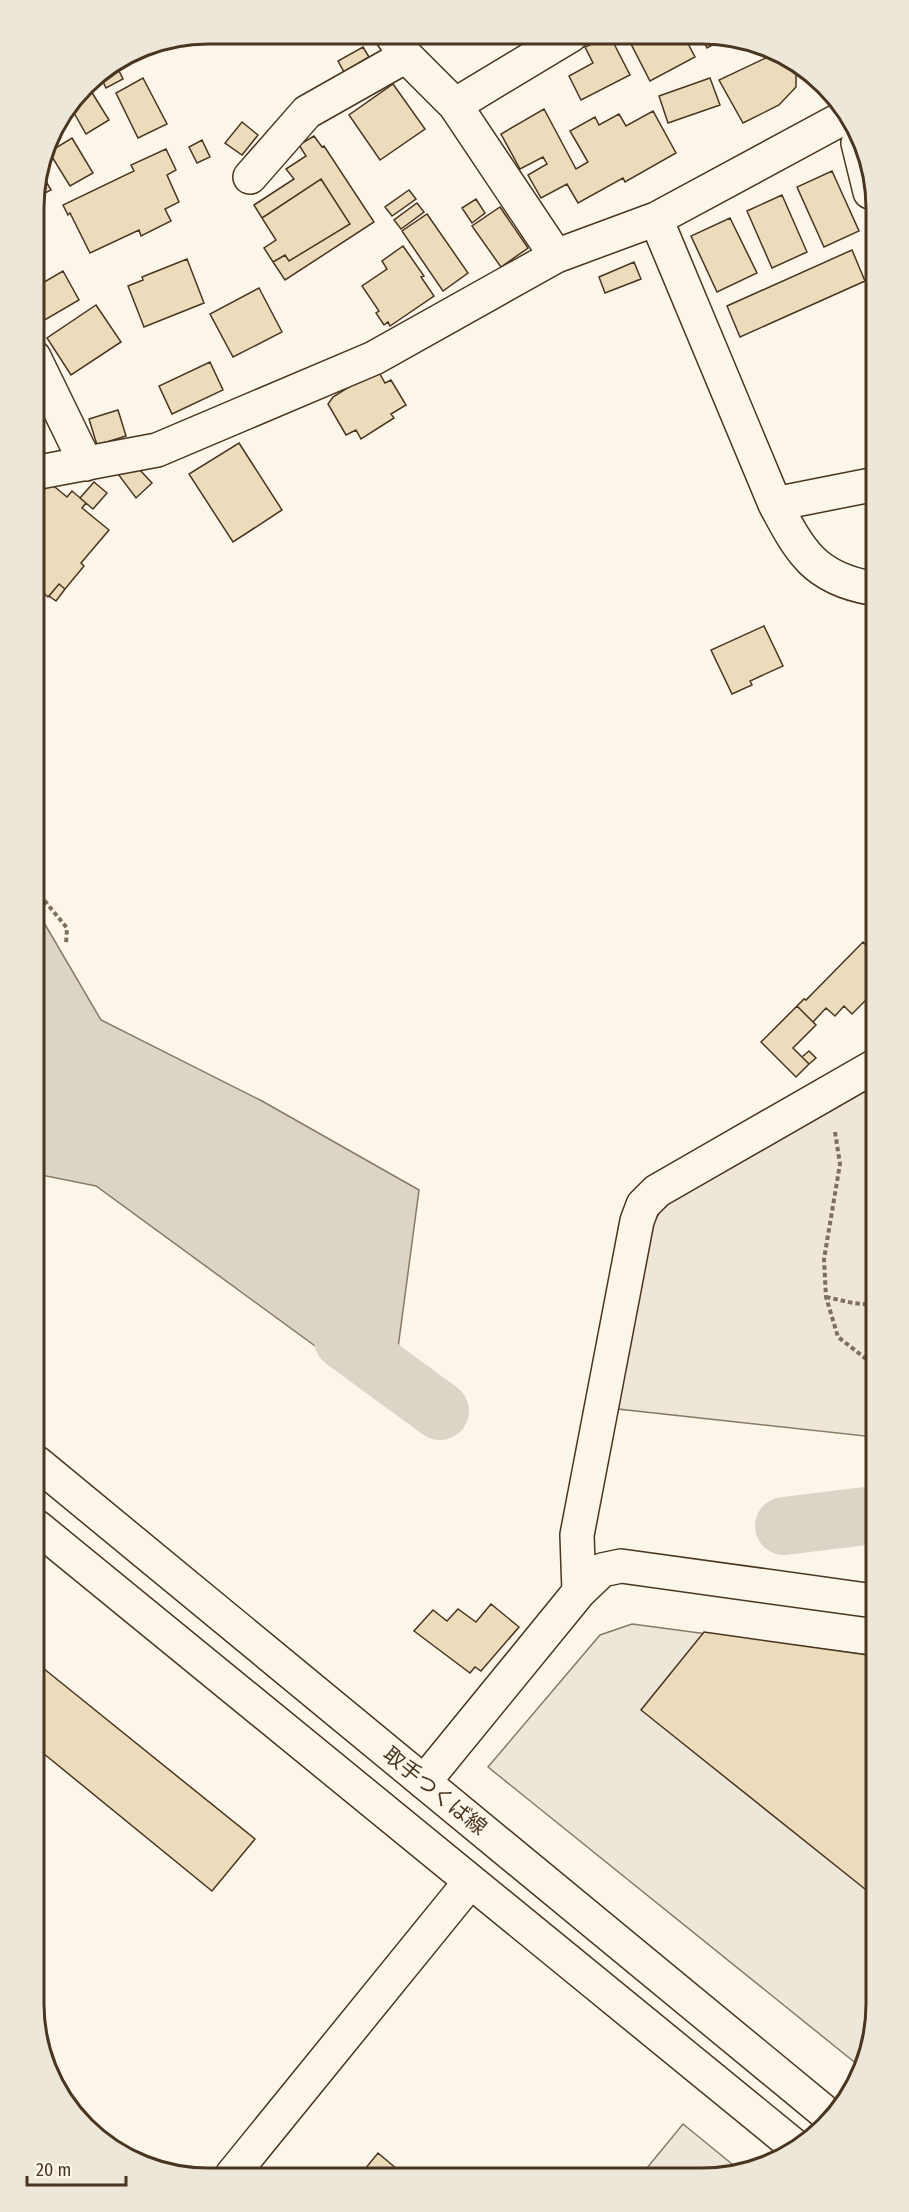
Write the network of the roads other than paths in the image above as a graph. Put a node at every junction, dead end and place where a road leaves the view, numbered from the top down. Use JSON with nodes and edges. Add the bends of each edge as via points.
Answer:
{"nodes":[{"id":1,"x":556,"y":44,"type":"edge"},
{"id":2,"x":399,"y":45,"type":"edge"},
{"id":3,"x":455,"y":105,"type":"junction"},
{"id":4,"x":840,"y":120,"type":"edge"},
{"id":5,"x":250,"y":177,"type":"dead end"},
{"id":6,"x":656,"y":219,"type":"junction"},
{"id":7,"x":556,"y":256,"type":"junction"},
{"id":8,"x":44,"y":378,"type":"edge"},
{"id":9,"x":86,"y":464,"type":"junction"},
{"id":10,"x":44,"y":471,"type":"edge"},
{"id":11,"x":866,"y":486,"type":"edge"},
{"id":12,"x":775,"y":504,"type":"junction"},
{"id":13,"x":866,"y":587,"type":"edge"},
{"id":14,"x":866,"y":1071,"type":"edge"},
{"id":15,"x":44,"y":1469,"type":"edge"},
{"id":16,"x":44,"y":1533,"type":"edge"},
{"id":17,"x":579,"y":1592,"type":"junction"},
{"id":18,"x":865,"y":1600,"type":"edge"},
{"id":19,"x":423,"y":1782,"type":"junction"},
{"id":20,"x":470,"y":1882,"type":"junction"},
{"id":21,"x":825,"y":2112,"type":"edge"},
{"id":22,"x":790,"y":2142,"type":"edge"},
{"id":23,"x":237,"y":2168,"type":"edge"}],
"edges":[{"from":1,"to":3,"type":"street"},
{"from":2,"to":3,"type":"street"},
{"from":2,"to":5,"type":"street","via":[[307,112]]},
{"from":3,"to":7,"type":"street"},
{"from":4,"to":6,"type":"street"},
{"from":6,"to":7,"type":"street"},
{"from":6,"to":12,"type":"street"},
{"from":7,"to":9,"type":"street","via":[[374,358],[157,450]]},
{"from":8,"to":9,"type":"street"},
{"from":9,"to":10,"type":"street"},
{"from":11,"to":12,"type":"street"},
{"from":12,"to":13,"type":"street","via":[[801,551],[837,579]]},
{"from":14,"to":17,"type":"street","via":[[657,1191],[643,1205],[577,1535]]},
{"from":15,"to":19,"type":"street","name":"取手つくば線"},
{"from":16,"to":20,"type":"street"},
{"from":17,"to":18,"type":"street","via":[[602,1570],[621,1566]]},
{"from":17,"to":19,"type":"street"},
{"from":19,"to":21,"type":"street","name":"取手つくば線"},
{"from":20,"to":22,"type":"street"},
{"from":20,"to":23,"type":"street"}]}
